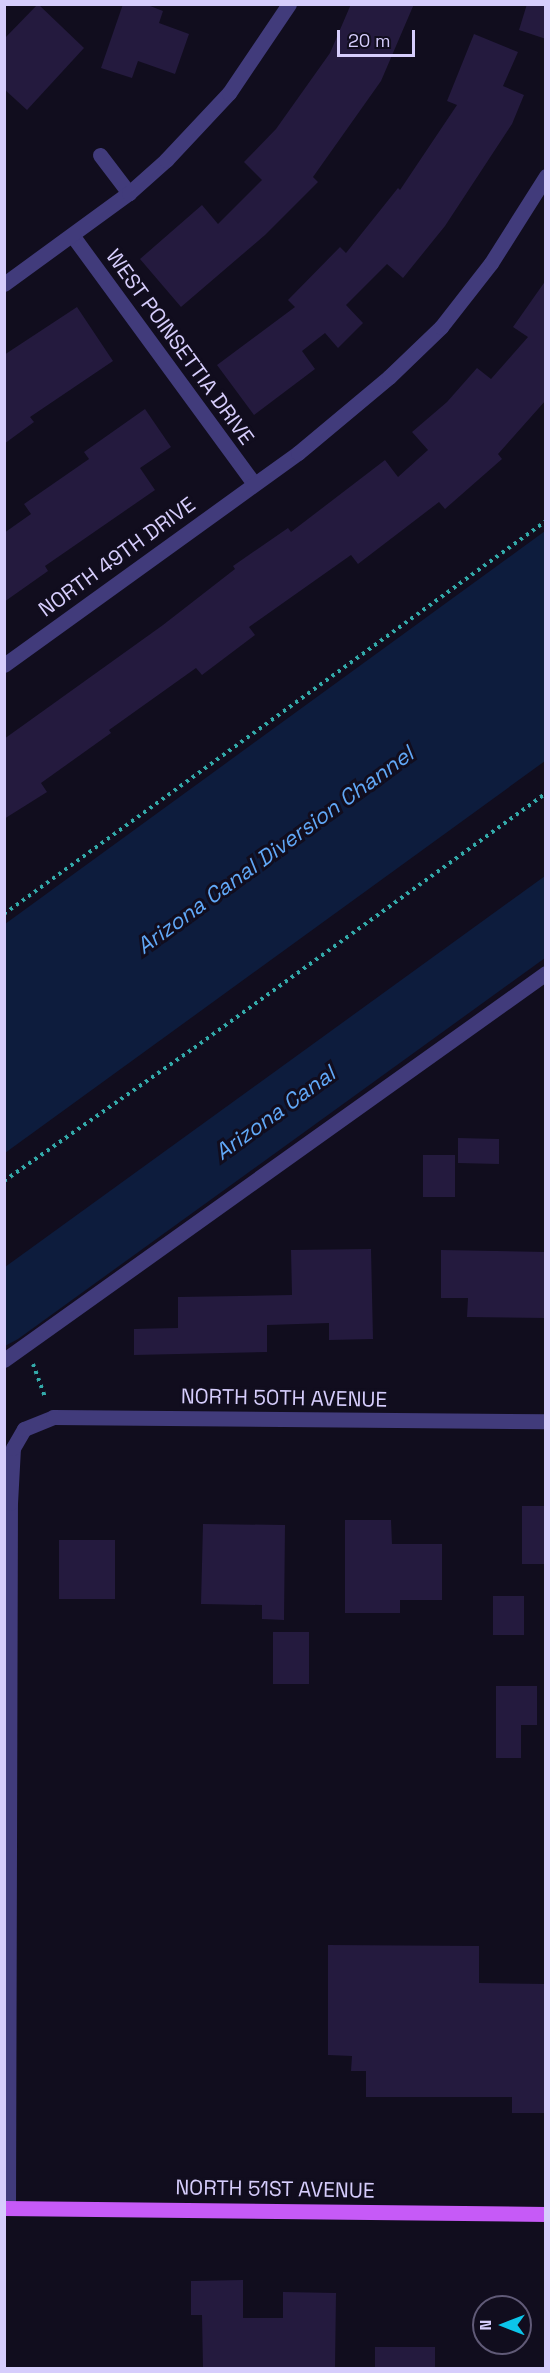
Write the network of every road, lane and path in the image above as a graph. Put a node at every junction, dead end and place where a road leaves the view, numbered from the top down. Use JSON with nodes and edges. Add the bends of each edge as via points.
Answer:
{"nodes":[{"id":1,"x":289,"y":4,"type":"edge"},
{"id":2,"x":100,"y":155,"type":"dead end"},
{"id":3,"x":546,"y":176,"type":"edge"},
{"id":4,"x":129,"y":193,"type":"junction"},
{"id":5,"x":72,"y":235,"type":"junction"},
{"id":6,"x":4,"y":284,"type":"edge"},
{"id":7,"x":254,"y":484,"type":"junction"},
{"id":8,"x":546,"y":521,"type":"edge"},
{"id":9,"x":4,"y":665,"type":"edge"},
{"id":10,"x":546,"y":793,"type":"edge"},
{"id":11,"x":4,"y":914,"type":"edge"},
{"id":12,"x":546,"y":973,"type":"edge"},
{"id":13,"x":4,"y":1181,"type":"edge"},
{"id":14,"x":26,"y":1347,"type":"junction"},
{"id":15,"x":4,"y":1360,"type":"edge"},
{"id":16,"x":53,"y":1417,"type":"junction"},
{"id":17,"x":546,"y":1421,"type":"edge"},
{"id":18,"x":6,"y":2208,"type":"edge"},
{"id":19,"x":546,"y":2214,"type":"edge"}],
"edges":[{"from":1,"to":4,"type":"street","via":[[229,93]]},
{"from":2,"to":4,"type":"street"},
{"from":3,"to":7,"type":"street","name":"NORTH 49TH DRIVE","via":[[491,263],[441,327],[389,377],[298,453]]},
{"from":4,"to":5,"type":"street"},
{"from":5,"to":6,"type":"street"},
{"from":5,"to":7,"type":"street","name":"WEST POINSETTIA DRIVE"},
{"from":7,"to":9,"type":"street","name":"NORTH 49TH DRIVE"},
{"from":8,"to":11,"type":"path"},
{"from":10,"to":13,"type":"path"},
{"from":12,"to":14,"type":"street"},
{"from":14,"to":15,"type":"street"},
{"from":14,"to":16,"type":"path"},
{"from":16,"to":17,"type":"street","name":"NORTH 50TH AVENUE"},
{"from":16,"to":18,"type":"street","name":"NORTH 50TH AVENUE","via":[[24,1429],[13,1448]]},
{"from":18,"to":19,"type":"main road","name":"NORTH 51ST AVENUE"}]}
